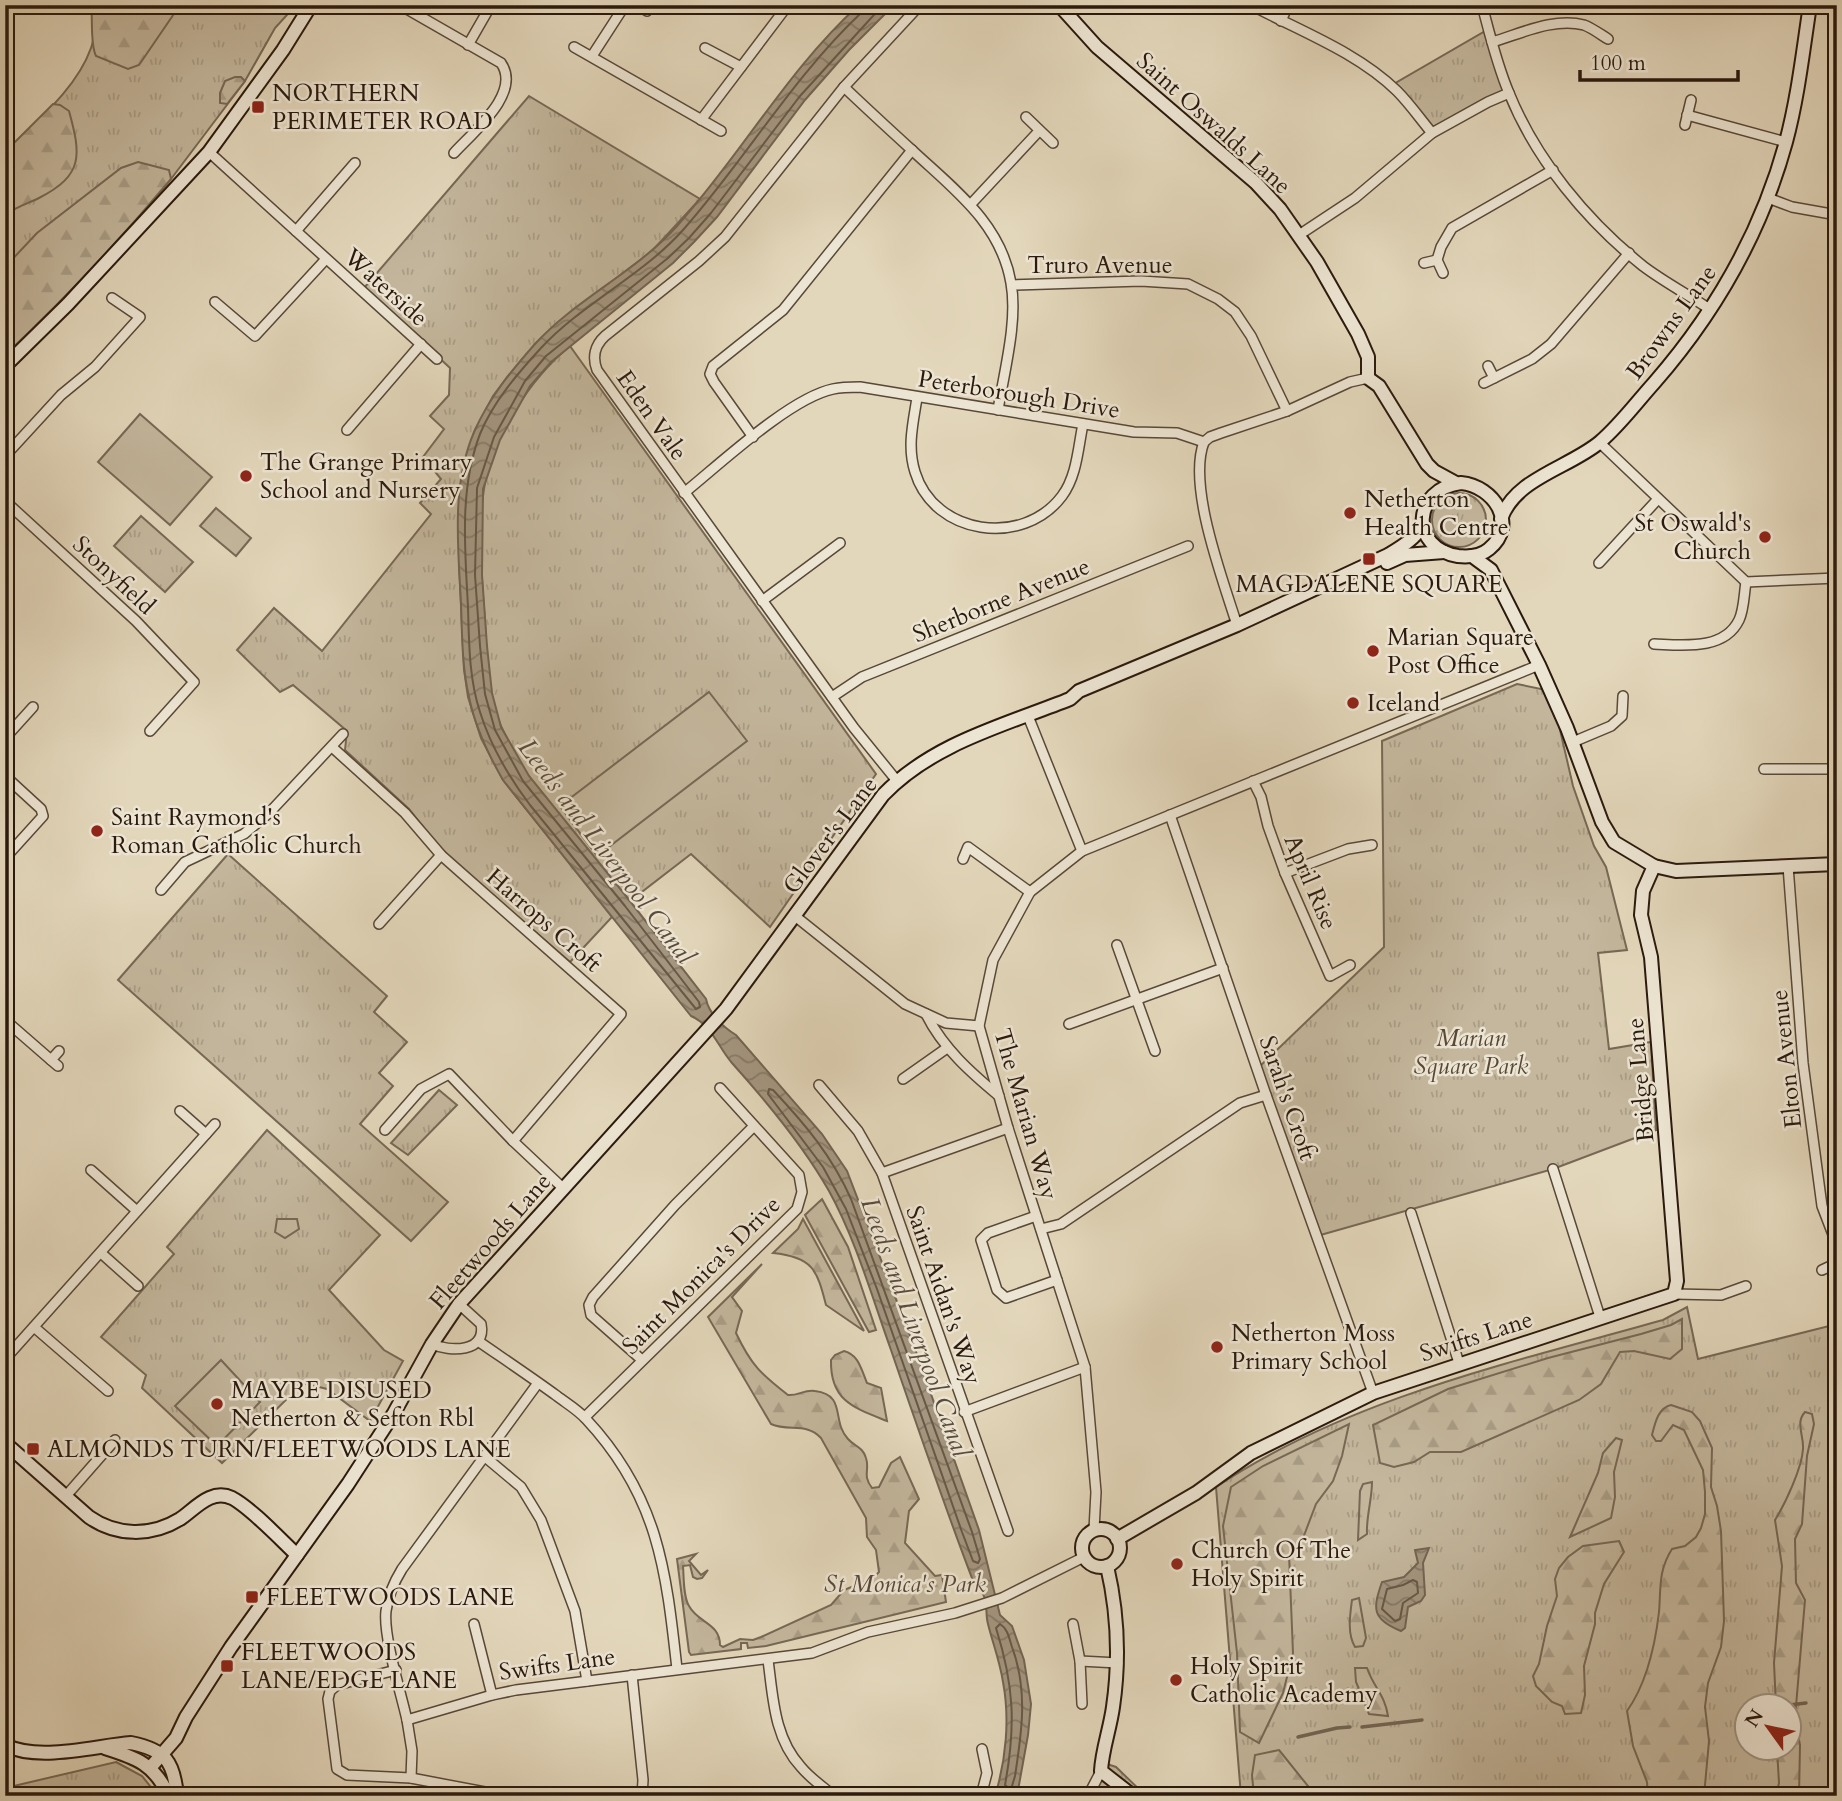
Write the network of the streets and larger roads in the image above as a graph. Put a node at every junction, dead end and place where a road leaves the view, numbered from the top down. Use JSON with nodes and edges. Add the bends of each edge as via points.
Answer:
{"nodes":[{"id":1,"x":311,"y":5,"type":"edge"},
{"id":2,"x":400,"y":5,"type":"edge"},
{"id":3,"x":491,"y":5,"type":"edge"},
{"id":4,"x":625,"y":5,"type":"edge"},
{"id":5,"x":638,"y":5,"type":"edge"},
{"id":6,"x":788,"y":5,"type":"edge"},
{"id":7,"x":920,"y":5,"type":"edge"},
{"id":8,"x":1059,"y":5,"type":"edge"},
{"id":9,"x":1251,"y":5,"type":"edge"},
{"id":10,"x":1288,"y":5,"type":"edge"},
{"id":11,"x":1482,"y":5,"type":"edge"},
{"id":12,"x":1810,"y":5,"type":"edge"},
{"id":13,"x":647,"y":11,"type":"dead end"},
{"id":14,"x":1281,"y":21,"type":"junction"},
{"id":15,"x":1608,"y":39,"type":"dead end"},
{"id":16,"x":1492,"y":42,"type":"junction"},
{"id":17,"x":468,"y":45,"type":"junction"},
{"id":18,"x":574,"y":47,"type":"dead end"},
{"id":19,"x":705,"y":48,"type":"dead end"},
{"id":20,"x":592,"y":55,"type":"junction"},
{"id":21,"x":741,"y":67,"type":"junction"},
{"id":22,"x":844,"y":87,"type":"junction"},
{"id":23,"x":1509,"y":93,"type":"junction"},
{"id":24,"x":1691,"y":100,"type":"dead end"},
{"id":25,"x":1026,"y":117,"type":"dead end"},
{"id":26,"x":701,"y":120,"type":"junction"},
{"id":27,"x":721,"y":131,"type":"dead end"},
{"id":28,"x":1039,"y":131,"type":"junction"},
{"id":29,"x":1432,"y":134,"type":"junction"},
{"id":30,"x":1786,"y":142,"type":"junction"},
{"id":31,"x":1053,"y":143,"type":"dead end"},
{"id":32,"x":912,"y":150,"type":"junction"},
{"id":33,"x":209,"y":152,"type":"junction"},
{"id":34,"x":454,"y":153,"type":"dead end"},
{"id":35,"x":355,"y":163,"type":"dead end"},
{"id":36,"x":1553,"y":170,"type":"junction"},
{"id":37,"x":1768,"y":198,"type":"junction"},
{"id":38,"x":971,"y":204,"type":"junction"},
{"id":39,"x":1837,"y":215,"type":"edge"},
{"id":40,"x":296,"y":231,"type":"junction"},
{"id":41,"x":1299,"y":235,"type":"junction"},
{"id":42,"x":1629,"y":253,"type":"junction"},
{"id":43,"x":326,"y":259,"type":"junction"},
{"id":44,"x":1437,"y":260,"type":"junction"},
{"id":45,"x":1424,"y":263,"type":"dead end"},
{"id":46,"x":1443,"y":273,"type":"dead end"},
{"id":47,"x":1012,"y":285,"type":"junction"},
{"id":48,"x":112,"y":298,"type":"dead end"},
{"id":49,"x":215,"y":302,"type":"dead end"},
{"id":50,"x":1711,"y":310,"type":"junction"},
{"id":51,"x":421,"y":344,"type":"junction"},
{"id":52,"x":437,"y":359,"type":"dead end"},
{"id":53,"x":5,"y":366,"type":"edge"},
{"id":54,"x":1488,"y":366,"type":"dead end"},
{"id":55,"x":1368,"y":378,"type":"junction"},
{"id":56,"x":1494,"y":379,"type":"junction"},
{"id":57,"x":1484,"y":383,"type":"dead end"},
{"id":58,"x":917,"y":398,"type":"junction"},
{"id":59,"x":998,"y":410,"type":"junction"},
{"id":60,"x":1287,"y":411,"type":"junction"},
{"id":61,"x":1083,"y":424,"type":"junction"},
{"id":62,"x":347,"y":430,"type":"dead end"},
{"id":63,"x":753,"y":437,"type":"junction"},
{"id":64,"x":1204,"y":442,"type":"junction"},
{"id":65,"x":1599,"y":442,"type":"junction"},
{"id":66,"x":5,"y":456,"type":"edge"},
{"id":67,"x":1427,"y":464,"type":"junction"},
{"id":68,"x":1456,"y":483,"type":"junction"},
{"id":69,"x":1484,"y":489,"type":"junction"},
{"id":70,"x":1522,"y":489,"type":"junction"},
{"id":71,"x":684,"y":493,"type":"junction"},
{"id":72,"x":1430,"y":498,"type":"junction"},
{"id":73,"x":1658,"y":499,"type":"junction"},
{"id":74,"x":5,"y":501,"type":"edge"},
{"id":75,"x":1501,"y":519,"type":"junction"},
{"id":76,"x":1423,"y":525,"type":"junction"},
{"id":77,"x":1496,"y":540,"type":"junction"},
{"id":78,"x":840,"y":543,"type":"dead end"},
{"id":79,"x":1188,"y":546,"type":"dead end"},
{"id":80,"x":1444,"y":552,"type":"junction"},
{"id":81,"x":1472,"y":556,"type":"junction"},
{"id":82,"x":1599,"y":563,"type":"dead end"},
{"id":83,"x":1491,"y":570,"type":"junction"},
{"id":84,"x":1837,"y":578,"type":"edge"},
{"id":85,"x":1746,"y":582,"type":"junction"},
{"id":86,"x":762,"y":601,"type":"junction"},
{"id":87,"x":1237,"y":625,"type":"junction"},
{"id":88,"x":1654,"y":644,"type":"dead end"},
{"id":89,"x":1539,"y":665,"type":"junction"},
{"id":90,"x":1078,"y":694,"type":"junction"},
{"id":91,"x":1623,"y":696,"type":"dead end"},
{"id":92,"x":832,"y":697,"type":"junction"},
{"id":93,"x":33,"y":707,"type":"dead end"},
{"id":94,"x":1028,"y":716,"type":"junction"},
{"id":95,"x":150,"y":732,"type":"dead end"},
{"id":96,"x":343,"y":734,"type":"dead end"},
{"id":97,"x":5,"y":738,"type":"edge"},
{"id":98,"x":1573,"y":741,"type":"junction"},
{"id":99,"x":332,"y":747,"type":"junction"},
{"id":100,"x":1764,"y":769,"type":"dead end"},
{"id":101,"x":1837,"y":769,"type":"edge"},
{"id":102,"x":5,"y":776,"type":"edge"},
{"id":103,"x":897,"y":780,"type":"junction"},
{"id":104,"x":1253,"y":782,"type":"junction"},
{"id":105,"x":1170,"y":815,"type":"junction"},
{"id":106,"x":1371,"y":845,"type":"dead end"},
{"id":107,"x":1082,"y":851,"type":"junction"},
{"id":108,"x":441,"y":855,"type":"junction"},
{"id":109,"x":5,"y":858,"type":"edge"},
{"id":110,"x":963,"y":859,"type":"dead end"},
{"id":111,"x":1837,"y":864,"type":"edge"},
{"id":112,"x":1654,"y":866,"type":"junction"},
{"id":113,"x":1788,"y":866,"type":"junction"},
{"id":114,"x":1284,"y":873,"type":"junction"},
{"id":115,"x":161,"y":890,"type":"dead end"},
{"id":116,"x":1030,"y":892,"type":"junction"},
{"id":117,"x":796,"y":916,"type":"junction"},
{"id":118,"x":380,"y":924,"type":"dead end"},
{"id":119,"x":1117,"y":945,"type":"dead end"},
{"id":120,"x":1350,"y":965,"type":"dead end"},
{"id":121,"x":1223,"y":968,"type":"junction"},
{"id":122,"x":1135,"y":998,"type":"junction"},
{"id":123,"x":926,"y":1014,"type":"junction"},
{"id":124,"x":7,"y":1024,"type":"edge"},
{"id":125,"x":1069,"y":1024,"type":"dead end"},
{"id":126,"x":979,"y":1026,"type":"junction"},
{"id":127,"x":700,"y":1040,"type":"joint"},
{"id":128,"x":947,"y":1048,"type":"junction"},
{"id":129,"x":59,"y":1051,"type":"dead end"},
{"id":130,"x":1155,"y":1051,"type":"dead end"},
{"id":131,"x":903,"y":1079,"type":"dead end"},
{"id":132,"x":819,"y":1085,"type":"dead end"},
{"id":133,"x":720,"y":1088,"type":"dead end"},
{"id":134,"x":1266,"y":1095,"type":"junction"},
{"id":135,"x":1000,"y":1097,"type":"junction"},
{"id":136,"x":180,"y":1111,"type":"dead end"},
{"id":137,"x":215,"y":1124,"type":"dead end"},
{"id":138,"x":754,"y":1126,"type":"junction"},
{"id":139,"x":1008,"y":1128,"type":"junction"},
{"id":140,"x":385,"y":1130,"type":"dead end"},
{"id":141,"x":206,"y":1134,"type":"junction"},
{"id":142,"x":513,"y":1141,"type":"junction"},
{"id":143,"x":1553,"y":1169,"type":"dead end"},
{"id":144,"x":91,"y":1170,"type":"dead end"},
{"id":145,"x":882,"y":1173,"type":"junction"},
{"id":146,"x":564,"y":1189,"type":"junction"},
{"id":147,"x":137,"y":1212,"type":"junction"},
{"id":148,"x":1411,"y":1213,"type":"dead end"},
{"id":149,"x":1037,"y":1216,"type":"junction"},
{"id":150,"x":1041,"y":1229,"type":"junction"},
{"id":151,"x":1837,"y":1245,"type":"edge"},
{"id":152,"x":101,"y":1253,"type":"junction"},
{"id":153,"x":1837,"y":1263,"type":"edge"},
{"id":154,"x":1822,"y":1270,"type":"dead end"},
{"id":155,"x":1057,"y":1280,"type":"junction"},
{"id":156,"x":138,"y":1286,"type":"dead end"},
{"id":157,"x":1746,"y":1286,"type":"dead end"},
{"id":158,"x":1674,"y":1294,"type":"junction"},
{"id":159,"x":459,"y":1304,"type":"junction"},
{"id":160,"x":1600,"y":1317,"type":"junction"},
{"id":161,"x":34,"y":1327,"type":"junction"},
{"id":162,"x":478,"y":1341,"type":"junction"},
{"id":163,"x":432,"y":1344,"type":"junction"},
{"id":164,"x":5,"y":1359,"type":"edge"},
{"id":165,"x":642,"y":1360,"type":"junction"},
{"id":166,"x":1459,"y":1363,"type":"junction"},
{"id":167,"x":1085,"y":1367,"type":"junction"},
{"id":168,"x":538,"y":1383,"type":"junction"},
{"id":169,"x":108,"y":1391,"type":"dead end"},
{"id":170,"x":1373,"y":1393,"type":"junction"},
{"id":171,"x":964,"y":1412,"type":"junction"},
{"id":172,"x":585,"y":1417,"type":"junction"},
{"id":173,"x":116,"y":1440,"type":"dead end"},
{"id":174,"x":5,"y":1443,"type":"edge"},
{"id":175,"x":484,"y":1456,"type":"junction"},
{"id":176,"x":65,"y":1497,"type":"junction"},
{"id":177,"x":1008,"y":1531,"type":"dead end"},
{"id":178,"x":1094,"y":1531,"type":"junction"},
{"id":179,"x":1117,"y":1539,"type":"junction"},
{"id":180,"x":297,"y":1555,"type":"junction"},
{"id":181,"x":1084,"y":1556,"type":"junction"},
{"id":182,"x":1107,"y":1566,"type":"junction"},
{"id":183,"x":474,"y":1624,"type":"dead end"},
{"id":184,"x":1073,"y":1624,"type":"dead end"},
{"id":185,"x":768,"y":1660,"type":"junction"},
{"id":186,"x":1080,"y":1661,"type":"junction"},
{"id":187,"x":1118,"y":1663,"type":"junction"},
{"id":188,"x":677,"y":1669,"type":"junction"},
{"id":189,"x":396,"y":1670,"type":"junction"},
{"id":190,"x":632,"y":1675,"type":"junction"},
{"id":191,"x":587,"y":1681,"type":"junction"},
{"id":192,"x":492,"y":1695,"type":"junction"},
{"id":193,"x":1082,"y":1704,"type":"dead end"},
{"id":194,"x":407,"y":1720,"type":"junction"},
{"id":195,"x":5,"y":1745,"type":"edge"},
{"id":196,"x":98,"y":1746,"type":"junction"},
{"id":197,"x":982,"y":1749,"type":"dead end"},
{"id":198,"x":163,"y":1755,"type":"junction"},
{"id":199,"x":150,"y":1768,"type":"junction"},
{"id":200,"x":1101,"y":1772,"type":"junction"},
{"id":201,"x":411,"y":1778,"type":"junction"},
{"id":202,"x":169,"y":1796,"type":"edge"},
{"id":203,"x":177,"y":1796,"type":"edge"},
{"id":204,"x":506,"y":1796,"type":"edge"},
{"id":205,"x":642,"y":1796,"type":"edge"},
{"id":206,"x":834,"y":1796,"type":"edge"},
{"id":207,"x":981,"y":1796,"type":"edge"},
{"id":208,"x":1088,"y":1796,"type":"edge"},
{"id":209,"x":1133,"y":1796,"type":"edge"}],
"edges":[{"from":1,"to":33,"type":"street"},
{"from":2,"to":17,"type":"street"},
{"from":3,"to":17,"type":"street"},
{"from":4,"to":20,"type":"street"},
{"from":5,"to":13,"type":"street"},
{"from":6,"to":21,"type":"street"},
{"from":7,"to":22,"type":"street","name":"Eden Vale"},
{"from":8,"to":41,"type":"street","name":"Saint Oswalds Lane","via":[[1097,47],[1256,183]]},
{"from":9,"to":14,"type":"street"},
{"from":10,"to":14,"type":"street"},
{"from":11,"to":16,"type":"street"},
{"from":12,"to":30,"type":"street","name":"Browns Lane"},
{"from":14,"to":29,"type":"street","via":[[1375,73],[1398,92]]},
{"from":15,"to":16,"type":"street","via":[[1591,28],[1570,23]]},
{"from":16,"to":23,"type":"street"},
{"from":17,"to":34,"type":"street","via":[[501,63],[506,88],[496,107]]},
{"from":18,"to":20,"type":"street"},
{"from":19,"to":21,"type":"street"},
{"from":20,"to":26,"type":"street"},
{"from":21,"to":26,"type":"street"},
{"from":22,"to":32,"type":"street"},
{"from":22,"to":71,"type":"street","name":"Eden Vale","via":[[725,237],[599,341],[595,351],[597,370]]},
{"from":23,"to":29,"type":"street"},
{"from":23,"to":36,"type":"street"},
{"from":24,"to":30,"type":"street","via":[[1686,120]]},
{"from":25,"to":28,"type":"street"},
{"from":26,"to":27,"type":"street"},
{"from":28,"to":31,"type":"street"},
{"from":28,"to":38,"type":"street"},
{"from":29,"to":41,"type":"street","via":[[1355,198]]},
{"from":30,"to":37,"type":"street","name":"Browns Lane"},
{"from":32,"to":38,"type":"street"},
{"from":32,"to":63,"type":"street","via":[[783,310],[713,366],[714,382]]},
{"from":33,"to":40,"type":"street","name":"Waterside"},
{"from":33,"to":53,"type":"street"},
{"from":35,"to":40,"type":"street"},
{"from":36,"to":42,"type":"street","via":[[1592,219]]},
{"from":36,"to":44,"type":"street","via":[[1452,228]]},
{"from":37,"to":39,"type":"street"},
{"from":37,"to":50,"type":"street","name":"Browns Lane"},
{"from":38,"to":47,"type":"street","via":[[997,240]]},
{"from":40,"to":43,"type":"street","name":"Waterside"},
{"from":41,"to":55,"type":"street","name":"Saint Oswalds Lane","via":[[1358,334],[1368,357]]},
{"from":42,"to":50,"type":"street"},
{"from":42,"to":56,"type":"street","via":[[1551,344]]},
{"from":43,"to":49,"type":"street","name":"Waterside","via":[[256,336]]},
{"from":43,"to":51,"type":"street","name":"Waterside"},
{"from":44,"to":45,"type":"street"},
{"from":44,"to":46,"type":"street"},
{"from":47,"to":59,"type":"street","via":[[1012,320]]},
{"from":47,"to":60,"type":"street","name":"Truro Avenue","via":[[1188,284],[1235,312]]},
{"from":48,"to":66,"type":"street","via":[[140,317]]},
{"from":50,"to":65,"type":"street","name":"Browns Lane","via":[[1665,370]]},
{"from":51,"to":52,"type":"street","name":"Waterside"},
{"from":51,"to":62,"type":"street","name":"Waterside"},
{"from":54,"to":56,"type":"street"},
{"from":55,"to":60,"type":"street"},
{"from":55,"to":67,"type":"street","via":[[1379,386]]},
{"from":56,"to":57,"type":"street"},
{"from":58,"to":59,"type":"street","name":"Peterborough Drive"},
{"from":58,"to":61,"type":"street","via":[[910,437],[915,475],[932,502],[975,527],[1004,530],[1021,526],[1050,508],[1070,481]]},
{"from":58,"to":63,"type":"street","name":"Peterborough Drive","via":[[860,387],[832,389],[801,402]]},
{"from":59,"to":61,"type":"street","name":"Peterborough Drive"},
{"from":60,"to":64,"type":"street","via":[[1210,436]]},
{"from":61,"to":64,"type":"street","name":"Peterborough Drive","via":[[1177,433]]},
{"from":63,"to":71,"type":"street","name":"Peterborough Drive"},
{"from":64,"to":87,"type":"street","via":[[1199,459],[1206,516]]},
{"from":65,"to":70,"type":"street","name":"Browns Lane"},
{"from":65,"to":73,"type":"street"},
{"from":67,"to":68,"type":"street"},
{"from":67,"to":72,"type":"street"},
{"from":68,"to":69,"type":"street"},
{"from":68,"to":72,"type":"street","via":[[1440,488]]},
{"from":69,"to":70,"type":"street","name":"Browns Lane","via":[[1505,494]]},
{"from":69,"to":75,"type":"street","via":[[1495,500]]},
{"from":70,"to":75,"type":"street","name":"Browns Lane","via":[[1511,498]]},
{"from":71,"to":86,"type":"street","name":"Eden Vale"},
{"from":72,"to":76,"type":"street"},
{"from":73,"to":82,"type":"street"},
{"from":73,"to":85,"type":"street"},
{"from":74,"to":95,"type":"street","name":"Stonyfield","via":[[136,621],[194,682]]},
{"from":75,"to":77,"type":"street"},
{"from":76,"to":80,"type":"street","via":[[1429,540]]},
{"from":76,"to":87,"type":"street","name":"Glover's Lane","via":[[1388,555]]},
{"from":77,"to":81,"type":"street"},
{"from":77,"to":83,"type":"street"},
{"from":78,"to":86,"type":"street"},
{"from":79,"to":92,"type":"street","name":"Sherborne Avenue","via":[[862,677]]},
{"from":80,"to":81,"type":"street"},
{"from":80,"to":90,"type":"street","name":"Glover's Lane","via":[[1405,555],[1224,638]]},
{"from":81,"to":83,"type":"street"},
{"from":83,"to":89,"type":"street"},
{"from":84,"to":85,"type":"street"},
{"from":85,"to":88,"type":"street","via":[[1739,620],[1729,632],[1713,642]]},
{"from":86,"to":92,"type":"street","name":"Eden Vale"},
{"from":87,"to":90,"type":"street","name":"Glover's Lane"},
{"from":89,"to":98,"type":"street"},
{"from":89,"to":104,"type":"street","name":"The Marian Way"},
{"from":90,"to":94,"type":"street","name":"Glover's Lane"},
{"from":91,"to":98,"type":"street","via":[[1622,716],[1611,726]]},
{"from":92,"to":103,"type":"street","name":"Eden Vale"},
{"from":93,"to":97,"type":"street"},
{"from":94,"to":103,"type":"street","name":"Glover's Lane","via":[[976,734]]},
{"from":94,"to":107,"type":"street"},
{"from":96,"to":99,"type":"street"},
{"from":98,"to":112,"type":"street","via":[[1602,822],[1614,842]]},
{"from":99,"to":108,"type":"street","name":"Harrops Croft","via":[[405,813]]},
{"from":99,"to":115,"type":"street","via":[[244,834],[186,862]]},
{"from":100,"to":101,"type":"street"},
{"from":102,"to":109,"type":"street","via":[[43,816]]},
{"from":103,"to":117,"type":"street","name":"Glover's Lane"},
{"from":104,"to":105,"type":"street","name":"The Marian Way"},
{"from":104,"to":114,"type":"street","name":"April Rise"},
{"from":105,"to":107,"type":"street","name":"The Marian Way"},
{"from":105,"to":121,"type":"street","name":"Sarah's Croft"},
{"from":106,"to":114,"type":"street"},
{"from":107,"to":116,"type":"street","name":"The Marian Way"},
{"from":108,"to":118,"type":"street"},
{"from":108,"to":142,"type":"street","name":"Harrops Croft","via":[[621,1014]]},
{"from":110,"to":116,"type":"street","via":[[968,848]]},
{"from":111,"to":113,"type":"street"},
{"from":112,"to":113,"type":"street","via":[[1676,871]]},
{"from":112,"to":158,"type":"street","name":"Bridge Lane","via":[[1643,891],[1642,915],[1651,957],[1659,1047],[1677,1281]]},
{"from":113,"to":151,"type":"street","name":"Elton Avenue","via":[[1803,1063],[1822,1206]]},
{"from":114,"to":120,"type":"street","name":"April Rise","via":[[1330,976]]},
{"from":116,"to":126,"type":"street","name":"The Marian Way","via":[[993,960]]},
{"from":117,"to":123,"type":"street","via":[[905,1004]]},
{"from":117,"to":127,"type":"street","name":"Glover's Lane"},
{"from":119,"to":122,"type":"street"},
{"from":121,"to":122,"type":"street"},
{"from":121,"to":134,"type":"street","name":"Sarah's Croft"},
{"from":122,"to":125,"type":"street"},
{"from":122,"to":130,"type":"street"},
{"from":123,"to":126,"type":"street","via":[[946,1023]]},
{"from":123,"to":128,"type":"street"},
{"from":124,"to":129,"type":"street","via":[[54,1063]]},
{"from":126,"to":135,"type":"street","name":"The Marian Way"},
{"from":127,"to":146,"type":"street","name":"Fleetwoods Lane"},
{"from":128,"to":131,"type":"street"},
{"from":128,"to":135,"type":"street"},
{"from":132,"to":145,"type":"street","name":"Saint Aidan's Way","via":[[858,1131]]},
{"from":133,"to":138,"type":"street","name":"Saint Monica's Drive"},
{"from":134,"to":150,"type":"street","via":[[1240,1103],[1061,1224]]},
{"from":134,"to":170,"type":"street","name":"Sarah's Croft"},
{"from":135,"to":139,"type":"street","name":"The Marian Way"},
{"from":136,"to":141,"type":"street"},
{"from":137,"to":141,"type":"street"},
{"from":138,"to":165,"type":"street","name":"Saint Monica's Drive","via":[[799,1175],[802,1192],[797,1209]]},
{"from":138,"to":165,"type":"street","via":[[675,1205],[589,1305],[591,1315]]},
{"from":139,"to":145,"type":"street"},
{"from":139,"to":149,"type":"street","name":"The Marian Way"},
{"from":140,"to":142,"type":"street","via":[[422,1090],[449,1074]]},
{"from":141,"to":147,"type":"street"},
{"from":142,"to":146,"type":"street"},
{"from":143,"to":160,"type":"street"},
{"from":144,"to":147,"type":"street"},
{"from":145,"to":171,"type":"street","name":"Saint Aidan's Way"},
{"from":146,"to":159,"type":"street","name":"Fleetwoods Lane"},
{"from":147,"to":152,"type":"street"},
{"from":148,"to":166,"type":"street"},
{"from":149,"to":150,"type":"street","name":"The Marian Way"},
{"from":149,"to":155,"type":"street","via":[[988,1233],[981,1240],[997,1290],[1006,1298]]},
{"from":150,"to":155,"type":"street","name":"The Marian Way"},
{"from":152,"to":156,"type":"street"},
{"from":152,"to":161,"type":"street"},
{"from":153,"to":154,"type":"street"},
{"from":155,"to":167,"type":"street","name":"The Marian Way"},
{"from":157,"to":158,"type":"street","via":[[1721,1295]]},
{"from":158,"to":160,"type":"street","name":"Swifts Lane"},
{"from":159,"to":162,"type":"street","via":[[481,1324]]},
{"from":159,"to":163,"type":"street","name":"Fleetwoods Lane"},
{"from":160,"to":166,"type":"street","name":"Swifts Lane"},
{"from":161,"to":164,"type":"street"},
{"from":161,"to":169,"type":"street"},
{"from":162,"to":163,"type":"street","via":[[457,1349]]},
{"from":162,"to":168,"type":"street"},
{"from":163,"to":180,"type":"street","name":"Fleetwoods Lane","via":[[394,1413]]},
{"from":165,"to":172,"type":"street","name":"Saint Monica's Drive"},
{"from":166,"to":170,"type":"street","name":"Swifts Lane"},
{"from":167,"to":171,"type":"street"},
{"from":167,"to":178,"type":"street","name":"The Marian Way","via":[[1096,1492]]},
{"from":168,"to":172,"type":"street"},
{"from":168,"to":175,"type":"street"},
{"from":170,"to":179,"type":"street","name":"Swifts Lane","via":[[1251,1453],[1196,1493]]},
{"from":171,"to":177,"type":"street","name":"Saint Aidan's Way"},
{"from":172,"to":188,"type":"street","via":[[639,1491],[662,1556]]},
{"from":173,"to":176,"type":"street"},
{"from":174,"to":176,"type":"street"},
{"from":175,"to":189,"type":"street","via":[[392,1588],[386,1626]]},
{"from":175,"to":191,"type":"street","via":[[521,1486],[541,1520],[575,1611]]},
{"from":176,"to":180,"type":"street","via":[[104,1527],[131,1532],[163,1527],[212,1496],[230,1497]]},
{"from":178,"to":179,"type":"street","via":[[1105,1530]]},
{"from":178,"to":181,"type":"street","via":[[1084,1538]]},
{"from":179,"to":182,"type":"street","via":[[1118,1555]]},
{"from":180,"to":198,"type":"street","name":"Fleetwoods Lane"},
{"from":181,"to":182,"type":"street","via":[[1091,1564]]},
{"from":181,"to":185,"type":"street","name":"Swifts Lane","via":[[1002,1598],[868,1633],[812,1653]]},
{"from":182,"to":187,"type":"street","via":[[1115,1602]]},
{"from":183,"to":192,"type":"street"},
{"from":184,"to":186,"type":"street"},
{"from":185,"to":188,"type":"street","name":"Swifts Lane"},
{"from":185,"to":206,"type":"street","via":[[774,1709],[785,1743],[798,1765]]},
{"from":186,"to":187,"type":"street"},
{"from":186,"to":193,"type":"street"},
{"from":187,"to":200,"type":"street"},
{"from":188,"to":190,"type":"street","name":"Swifts Lane"},
{"from":189,"to":194,"type":"street"},
{"from":189,"to":201,"type":"street","via":[[337,1685],[330,1691],[335,1766],[347,1775]]},
{"from":190,"to":191,"type":"street","name":"Swifts Lane"},
{"from":190,"to":205,"type":"street"},
{"from":191,"to":192,"type":"street","name":"Swifts Lane"},
{"from":192,"to":194,"type":"street","name":"Swifts Lane"},
{"from":194,"to":201,"type":"street"},
{"from":195,"to":196,"type":"street","via":[[34,1753]]},
{"from":196,"to":198,"type":"street","via":[[131,1743]]},
{"from":196,"to":199,"type":"street"},
{"from":197,"to":207,"type":"street","via":[[987,1773]]},
{"from":198,"to":199,"type":"street","name":"Fleetwoods Lane"},
{"from":198,"to":203,"type":"street","via":[[172,1765]]},
{"from":199,"to":202,"type":"street"},
{"from":200,"to":208,"type":"street"},
{"from":200,"to":209,"type":"street"},
{"from":201,"to":204,"type":"street"}]}
